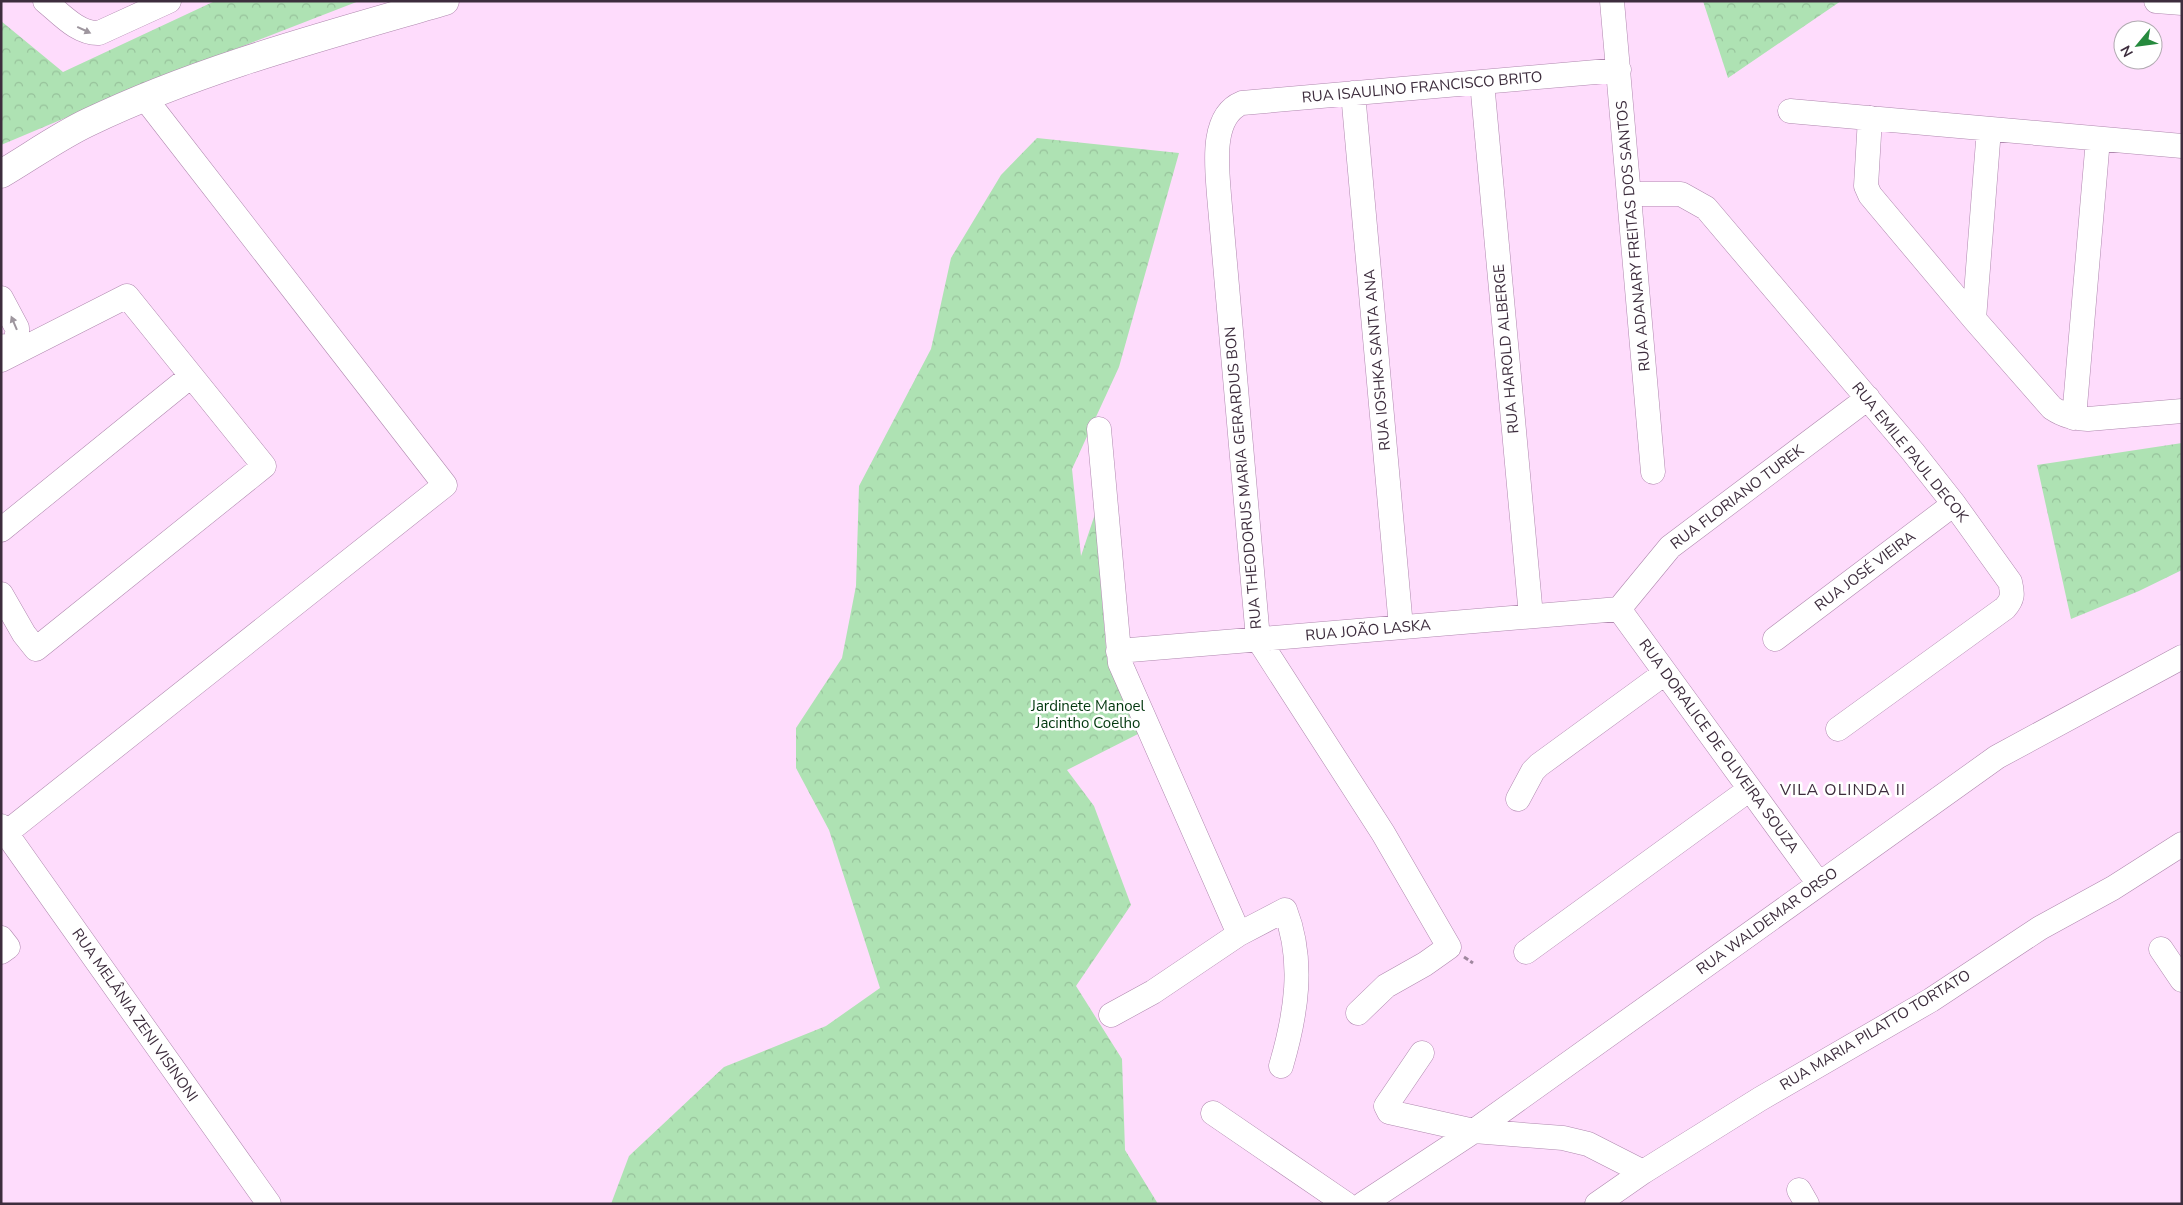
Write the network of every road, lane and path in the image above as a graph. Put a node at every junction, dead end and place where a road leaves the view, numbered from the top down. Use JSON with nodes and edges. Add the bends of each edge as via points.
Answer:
{"nodes":[{"id":1,"x":45,"y":1,"type":"edge"},
{"id":2,"x":169,"y":1,"type":"edge"},
{"id":3,"x":445,"y":1,"type":"edge"},
{"id":4,"x":1612,"y":1,"type":"edge"},
{"id":5,"x":2156,"y":1,"type":"edge"},
{"id":6,"x":2182,"y":3,"type":"edge"},
{"id":7,"x":1619,"y":70,"type":"junction"},
{"id":8,"x":1482,"y":82,"type":"junction"},
{"id":9,"x":1353,"y":93,"type":"junction"},
{"id":10,"x":144,"y":97,"type":"junction"},
{"id":11,"x":1790,"y":111,"type":"dead end"},
{"id":12,"x":1227,"y":113,"type":"joint"},
{"id":13,"x":1870,"y":118,"type":"junction"},
{"id":14,"x":1989,"y":129,"type":"junction"},
{"id":15,"x":2098,"y":139,"type":"junction"},
{"id":16,"x":2182,"y":146,"type":"edge"},
{"id":17,"x":1,"y":174,"type":"edge"},
{"id":18,"x":1630,"y":194,"type":"junction"},
{"id":19,"x":1,"y":298,"type":"edge"},
{"id":20,"x":1974,"y":319,"type":"junction"},
{"id":21,"x":7,"y":352,"type":"edge"},
{"id":22,"x":191,"y":376,"type":"junction"},
{"id":23,"x":1868,"y":398,"type":"junction"},
{"id":24,"x":2182,"y":411,"type":"edge"},
{"id":25,"x":2074,"y":418,"type":"junction"},
{"id":26,"x":1099,"y":429,"type":"dead end"},
{"id":27,"x":1653,"y":472,"type":"dead end"},
{"id":28,"x":1954,"y":504,"type":"junction"},
{"id":29,"x":1,"y":530,"type":"edge"},
{"id":30,"x":1,"y":594,"type":"edge"},
{"id":31,"x":1619,"y":609,"type":"junction"},
{"id":32,"x":1531,"y":616,"type":"junction"},
{"id":33,"x":1401,"y":627,"type":"junction"},
{"id":34,"x":1258,"y":639,"type":"junction"},
{"id":35,"x":1775,"y":639,"type":"dead end"},
{"id":36,"x":1118,"y":651,"type":"junction"},
{"id":37,"x":2182,"y":657,"type":"edge"},
{"id":38,"x":1665,"y":673,"type":"junction"},
{"id":39,"x":1838,"y":729,"type":"dead end"},
{"id":40,"x":1750,"y":789,"type":"junction"},
{"id":41,"x":1518,"y":799,"type":"dead end"},
{"id":42,"x":4,"y":830,"type":"edge"},
{"id":43,"x":2182,"y":844,"type":"edge"},
{"id":44,"x":1819,"y":884,"type":"junction"},
{"id":45,"x":1239,"y":934,"type":"junction"},
{"id":46,"x":1,"y":938,"type":"edge"},
{"id":47,"x":2161,"y":949,"type":"dead end"},
{"id":48,"x":1,"y":952,"type":"edge"},
{"id":49,"x":1526,"y":952,"type":"dead end"},
{"id":50,"x":2182,"y":980,"type":"edge"},
{"id":51,"x":1358,"y":1012,"type":"dead end"},
{"id":52,"x":1111,"y":1014,"type":"dead end"},
{"id":53,"x":1422,"y":1053,"type":"dead end"},
{"id":54,"x":1281,"y":1066,"type":"dead end"},
{"id":55,"x":1213,"y":1113,"type":"dead end"},
{"id":56,"x":1474,"y":1131,"type":"junction"},
{"id":57,"x":1643,"y":1172,"type":"junction"},
{"id":58,"x":269,"y":1204,"type":"edge"},
{"id":59,"x":1346,"y":1204,"type":"edge"},
{"id":60,"x":1363,"y":1204,"type":"edge"},
{"id":61,"x":1597,"y":1204,"type":"edge"}],
"edges":[{"from":1,"to":2,"type":"street","one_way":true,"via":[[91,34],[100,33]]},
{"from":3,"to":10,"type":"main road","via":[[240,62]]},
{"from":4,"to":7,"type":"street","name":"RUA ADANARY FREITAS DOS SANTOS"},
{"from":5,"to":6,"type":"street"},
{"from":7,"to":8,"type":"street","name":"RUA ISAULINO FRANCISCO BRITO"},
{"from":7,"to":18,"type":"street","name":"RUA ADANARY FREITAS DOS SANTOS"},
{"from":8,"to":9,"type":"street","name":"RUA ISAULINO FRANCISCO BRITO"},
{"from":8,"to":32,"type":"street","name":"RUA HAROLD ALBERGE"},
{"from":9,"to":12,"type":"street","name":"RUA ISAULINO FRANCISCO BRITO","via":[[1242,103]]},
{"from":9,"to":33,"type":"street","name":"RUA IOSHKA SANTA ANA"},
{"from":10,"to":17,"type":"main road","via":[[87,123]]},
{"from":10,"to":42,"type":"street","via":[[446,485]]},
{"from":11,"to":13,"type":"street"},
{"from":12,"to":34,"type":"street","name":"RUA THEODORUS MARIA GERARDUS BON","via":[[1219,138],[1218,196]]},
{"from":13,"to":14,"type":"street"},
{"from":13,"to":20,"type":"street","via":[[1866,186],[1870,195]]},
{"from":14,"to":15,"type":"street"},
{"from":14,"to":20,"type":"street"},
{"from":15,"to":16,"type":"street"},
{"from":15,"to":25,"type":"street"},
{"from":18,"to":23,"type":"street","name":"RUA EMILE PAUL DECOK","via":[[1681,194],[1706,208]]},
{"from":18,"to":27,"type":"street","name":"RUA ADANARY FREITAS DOS SANTOS"},
{"from":21,"to":19,"type":"street","one_way":true,"via":[[17,328]]},
{"from":20,"to":25,"type":"street","via":[[2052,408]]},
{"from":21,"to":22,"type":"street","via":[[126,296]]},
{"from":22,"to":29,"type":"street"},
{"from":22,"to":30,"type":"street","via":[[264,466],[36,649]]},
{"from":23,"to":28,"type":"street","name":"RUA EMILE PAUL DECOK"},
{"from":23,"to":31,"type":"street","name":"RUA FLORIANO TUREK","via":[[1670,546]]},
{"from":24,"to":25,"type":"street"},
{"from":26,"to":36,"type":"street"},
{"from":28,"to":35,"type":"street","name":"RUA JOSÉ VIEIRA"},
{"from":28,"to":39,"type":"street","name":"RUA EMILE PAUL DECOK","via":[[2010,582],[2012,601]]},
{"from":31,"to":32,"type":"street","name":"RUA JOÃO LASKA"},
{"from":31,"to":38,"type":"street","name":"RUA DORALICE DE OLIVEIRA SOUZA"},
{"from":32,"to":33,"type":"street","name":"RUA JOÃO LASKA"},
{"from":33,"to":34,"type":"street","name":"RUA JOÃO LASKA"},
{"from":34,"to":36,"type":"street","name":"RUA JOÃO LASKA"},
{"from":34,"to":51,"type":"street","name":"RUA THEODORUS MARIA GERARDUS BON","via":[[1383,833],[1449,947],[1386,986]]},
{"from":36,"to":45,"type":"street","via":[[1124,673]]},
{"from":37,"to":44,"type":"street","name":"RUA WALDEMAR ORSO","via":[[1997,757]]},
{"from":38,"to":40,"type":"street","name":"RUA DORALICE DE OLIVEIRA SOUZA"},
{"from":38,"to":41,"type":"street","via":[[1539,765]]},
{"from":40,"to":44,"type":"street","name":"RUA DORALICE DE OLIVEIRA SOUZA"},
{"from":40,"to":49,"type":"street"},
{"from":42,"to":58,"type":"street","name":"RUA MELÂNIA ZENI VISINONI"},
{"from":43,"to":57,"type":"street","name":"RUA MARIA PILATTO TORTATO"},
{"from":44,"to":56,"type":"street","name":"RUA WALDEMAR ORSO"},
{"from":45,"to":52,"type":"street","via":[[1153,992]]},
{"from":45,"to":54,"type":"street","via":[[1285,910],[1295,938],[1296,984],[1289,1038]]},
{"from":46,"to":48,"type":"street","via":[[8,947]]},
{"from":47,"to":50,"type":"street"},
{"from":53,"to":56,"type":"street","via":[[1386,1110]]},
{"from":55,"to":59,"type":"street"},
{"from":56,"to":57,"type":"street","via":[[1563,1138],[1588,1144]]},
{"from":56,"to":60,"type":"street","name":"RUA WALDEMAR ORSO"},
{"from":57,"to":61,"type":"street","name":"RUA MARIA PILATTO TORTATO"}]}
